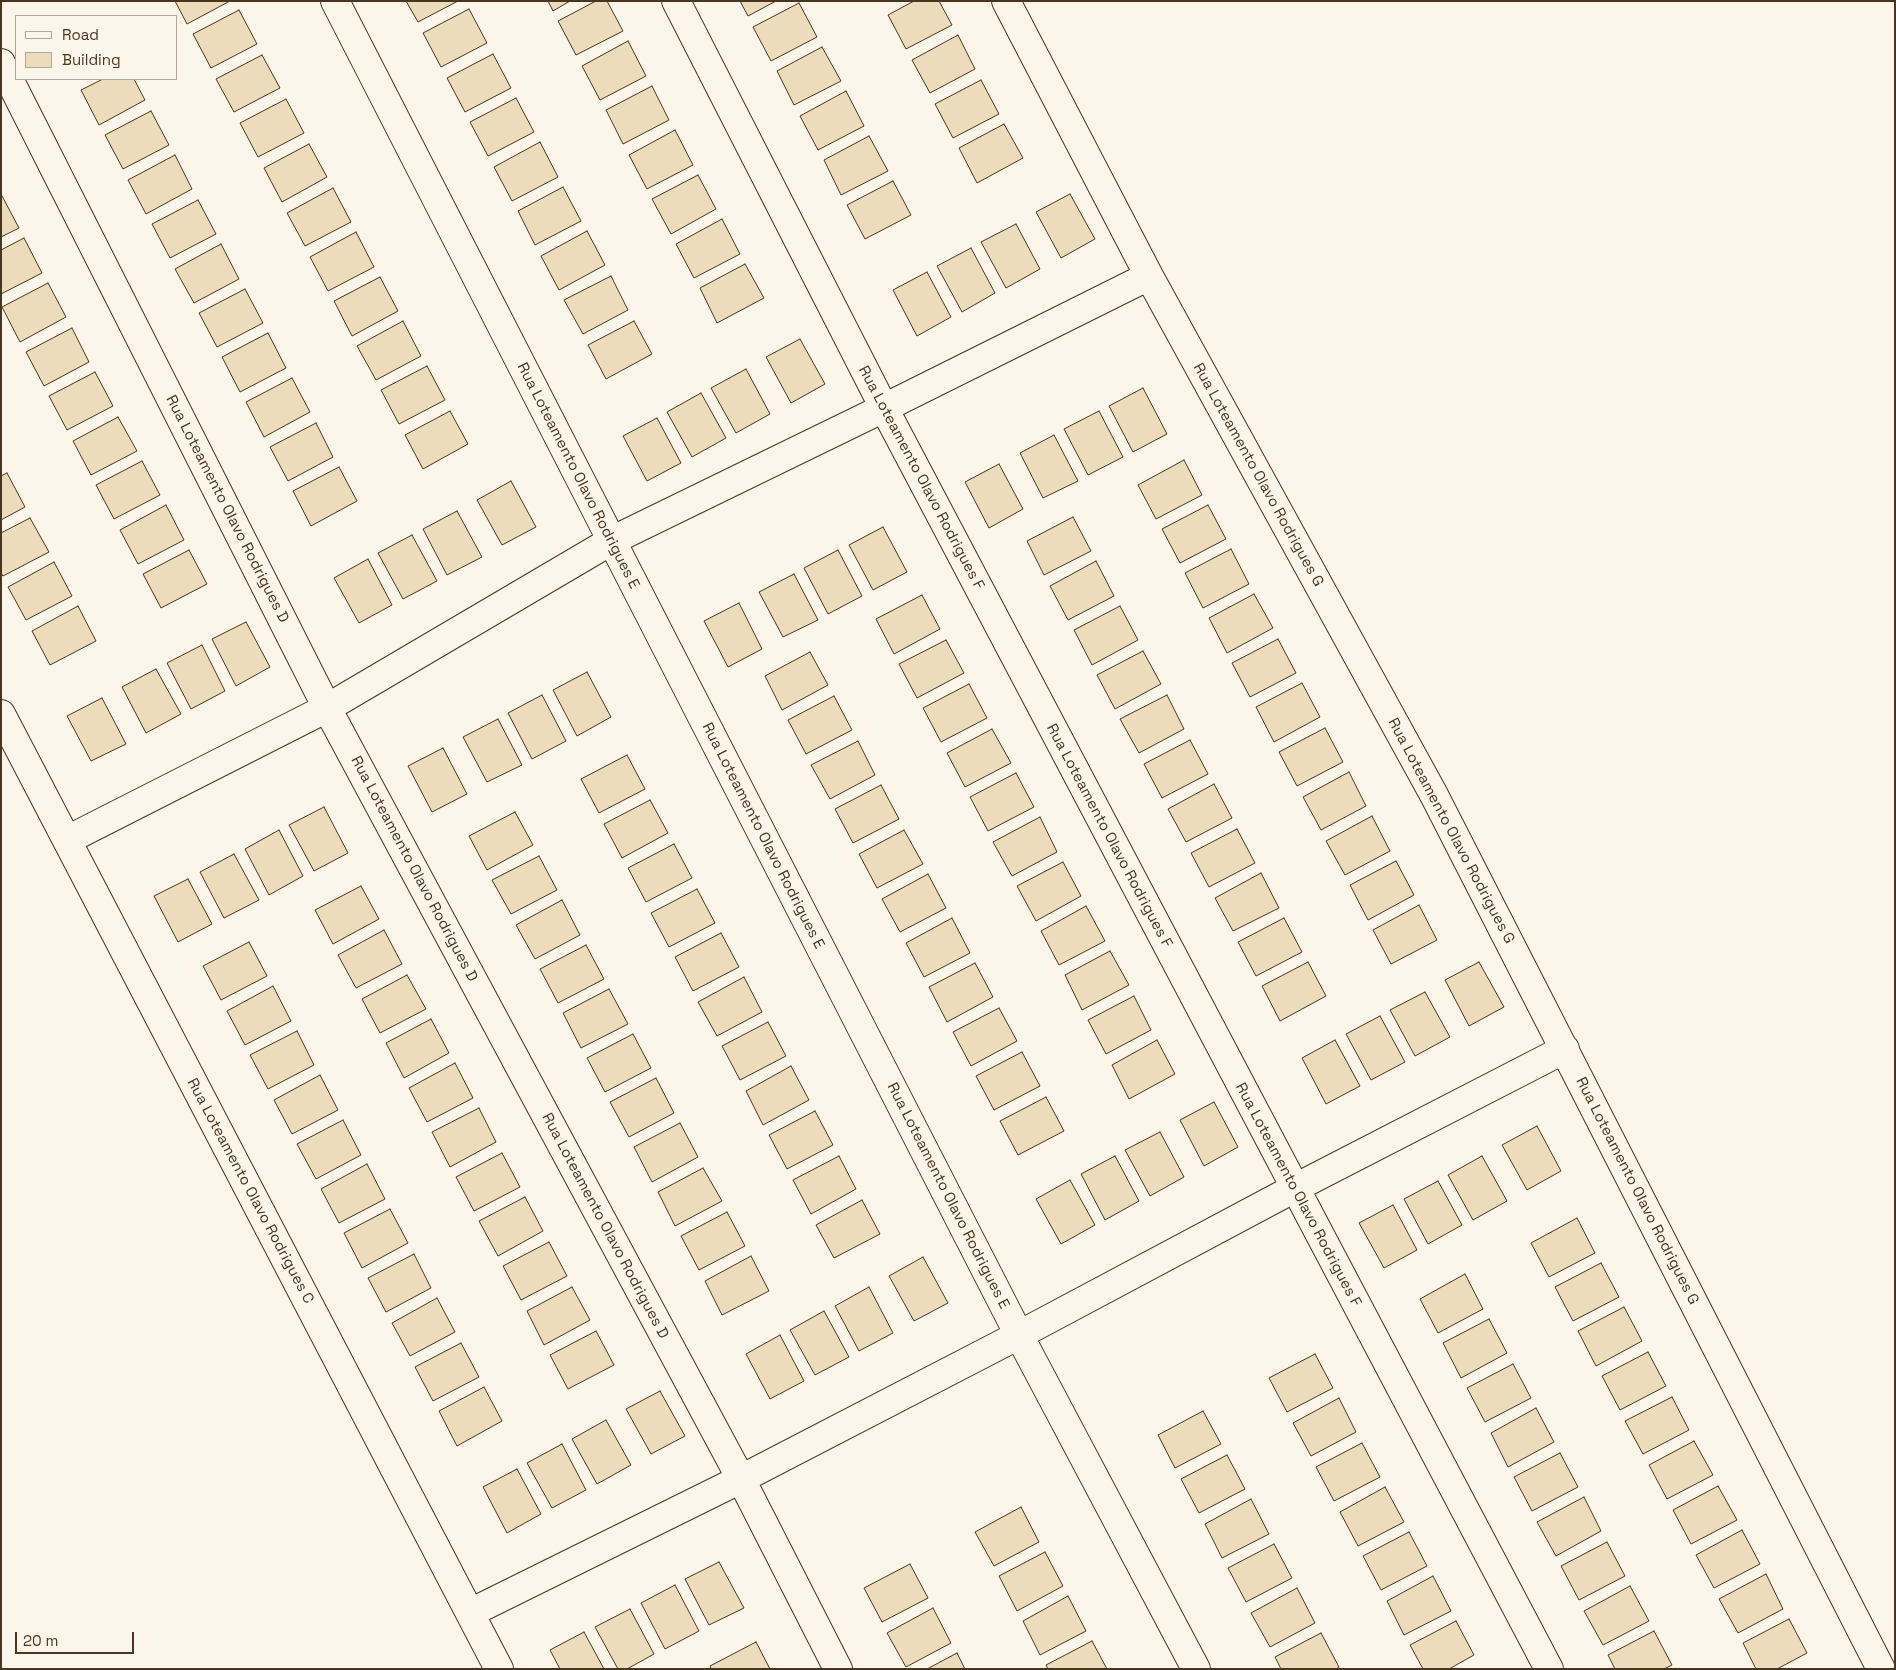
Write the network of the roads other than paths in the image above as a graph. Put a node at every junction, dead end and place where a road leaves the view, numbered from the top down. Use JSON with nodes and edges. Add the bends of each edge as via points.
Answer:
{"nodes":[{"id":1,"x":335,"y":1,"type":"edge"},
{"id":2,"x":676,"y":1,"type":"edge"},
{"id":3,"x":1006,"y":1,"type":"edge"},
{"id":4,"x":1,"y":63,"type":"edge"},
{"id":5,"x":1149,"y":276,"type":"junction"},
{"id":6,"x":884,"y":408,"type":"junction"},
{"id":7,"x":610,"y":540,"type":"junction"},
{"id":8,"x":328,"y":708,"type":"junction"},
{"id":9,"x":1,"y":714,"type":"edge"},
{"id":10,"x":67,"y":840,"type":"junction"},
{"id":11,"x":1565,"y":1049,"type":"junction"},
{"id":12,"x":1294,"y":1188,"type":"junction"},
{"id":13,"x":1020,"y":1335,"type":"junction"},
{"id":14,"x":741,"y":1480,"type":"junction"},
{"id":15,"x":470,"y":1613,"type":"junction"},
{"id":16,"x":499,"y":1669,"type":"edge"},
{"id":17,"x":838,"y":1669,"type":"edge"},
{"id":18,"x":1196,"y":1669,"type":"edge"},
{"id":19,"x":1549,"y":1669,"type":"edge"},
{"id":20,"x":1882,"y":1669,"type":"edge"}],
"edges":[{"from":1,"to":7,"type":"street","name":"Rua Loteamento Olavo Rodrigues E"},
{"from":2,"to":6,"type":"street","name":"Rua Loteamento Olavo Rodrigues F"},
{"from":3,"to":5,"type":"street","name":"Rua Loteamento Olavo Rodrigues G"},
{"from":4,"to":8,"type":"street","name":"Rua Loteamento Olavo Rodrigues D"},
{"from":5,"to":6,"type":"street"},
{"from":5,"to":11,"type":"street","name":"Rua Loteamento Olavo Rodrigues G","via":[[1434,795]]},
{"from":6,"to":7,"type":"street"},
{"from":6,"to":12,"type":"street","name":"Rua Loteamento Olavo Rodrigues F"},
{"from":7,"to":8,"type":"street"},
{"from":7,"to":13,"type":"street","name":"Rua Loteamento Olavo Rodrigues E"},
{"from":8,"to":10,"type":"street"},
{"from":8,"to":14,"type":"street","name":"Rua Loteamento Olavo Rodrigues D"},
{"from":9,"to":10,"type":"street","name":"Rua Loteamento Olavo Rodrigues C"},
{"from":10,"to":15,"type":"street","name":"Rua Loteamento Olavo Rodrigues C"},
{"from":11,"to":12,"type":"street"},
{"from":11,"to":20,"type":"street","name":"Rua Loteamento Olavo Rodrigues G"},
{"from":12,"to":13,"type":"street"},
{"from":12,"to":19,"type":"street","name":"Rua Loteamento Olavo Rodrigues F"},
{"from":13,"to":14,"type":"street"},
{"from":13,"to":18,"type":"street","name":"Rua Loteamento Olavo Rodrigues E"},
{"from":14,"to":15,"type":"street"},
{"from":14,"to":17,"type":"street","name":"Rua Loteamento Olavo Rodrigues D"},
{"from":15,"to":16,"type":"street","name":"Rua Loteamento Olavo Rodrigues C"}]}
